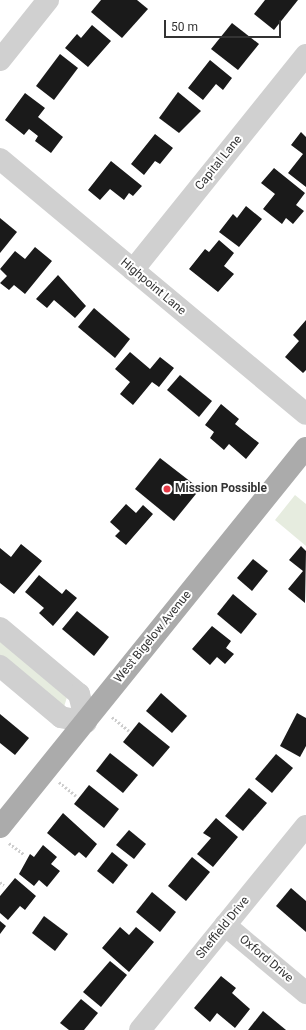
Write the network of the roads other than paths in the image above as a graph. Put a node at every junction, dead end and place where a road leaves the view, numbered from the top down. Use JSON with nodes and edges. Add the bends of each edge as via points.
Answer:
{"nodes":[{"id":1,"x":48,"y":0,"type":"edge"},
{"id":2,"x":306,"y":55,"type":"edge"},
{"id":3,"x":0,"y":60,"type":"edge"},
{"id":4,"x":0,"y":159,"type":"edge"},
{"id":5,"x":133,"y":270,"type":"junction"},
{"id":6,"x":306,"y":414,"type":"edge"},
{"id":7,"x":306,"y":448,"type":"edge"},
{"id":8,"x":0,"y":628,"type":"edge"},
{"id":9,"x":0,"y":666,"type":"edge"},
{"id":10,"x":86,"y":722,"type":"junction"},
{"id":11,"x":306,"y":826,"type":"edge"},
{"id":12,"x":5,"y":835,"type":"edge"},
{"id":13,"x":225,"y":925,"type":"junction"},
{"id":14,"x":306,"y":993,"type":"edge"},
{"id":15,"x":140,"y":1030,"type":"edge"}],
"edges":[{"from":1,"to":3,"type":"street"},
{"from":2,"to":5,"type":"street","name":"Capital Lane"},
{"from":4,"to":5,"type":"street","name":"Highpoint Lane"},
{"from":5,"to":6,"type":"street","name":"Highpoint Lane"},
{"from":7,"to":10,"type":"main road","name":"West Bigelow Avenue"},
{"from":8,"to":10,"type":"street","via":[[79,694]]},
{"from":9,"to":10,"type":"street","via":[[61,718]]},
{"from":10,"to":12,"type":"main road","name":"West Bigelow Avenue"},
{"from":11,"to":13,"type":"street","name":"Sheffield Drive"},
{"from":13,"to":14,"type":"street","name":"Oxford Drive"},
{"from":13,"to":15,"type":"street","name":"Sheffield Drive"}]}
